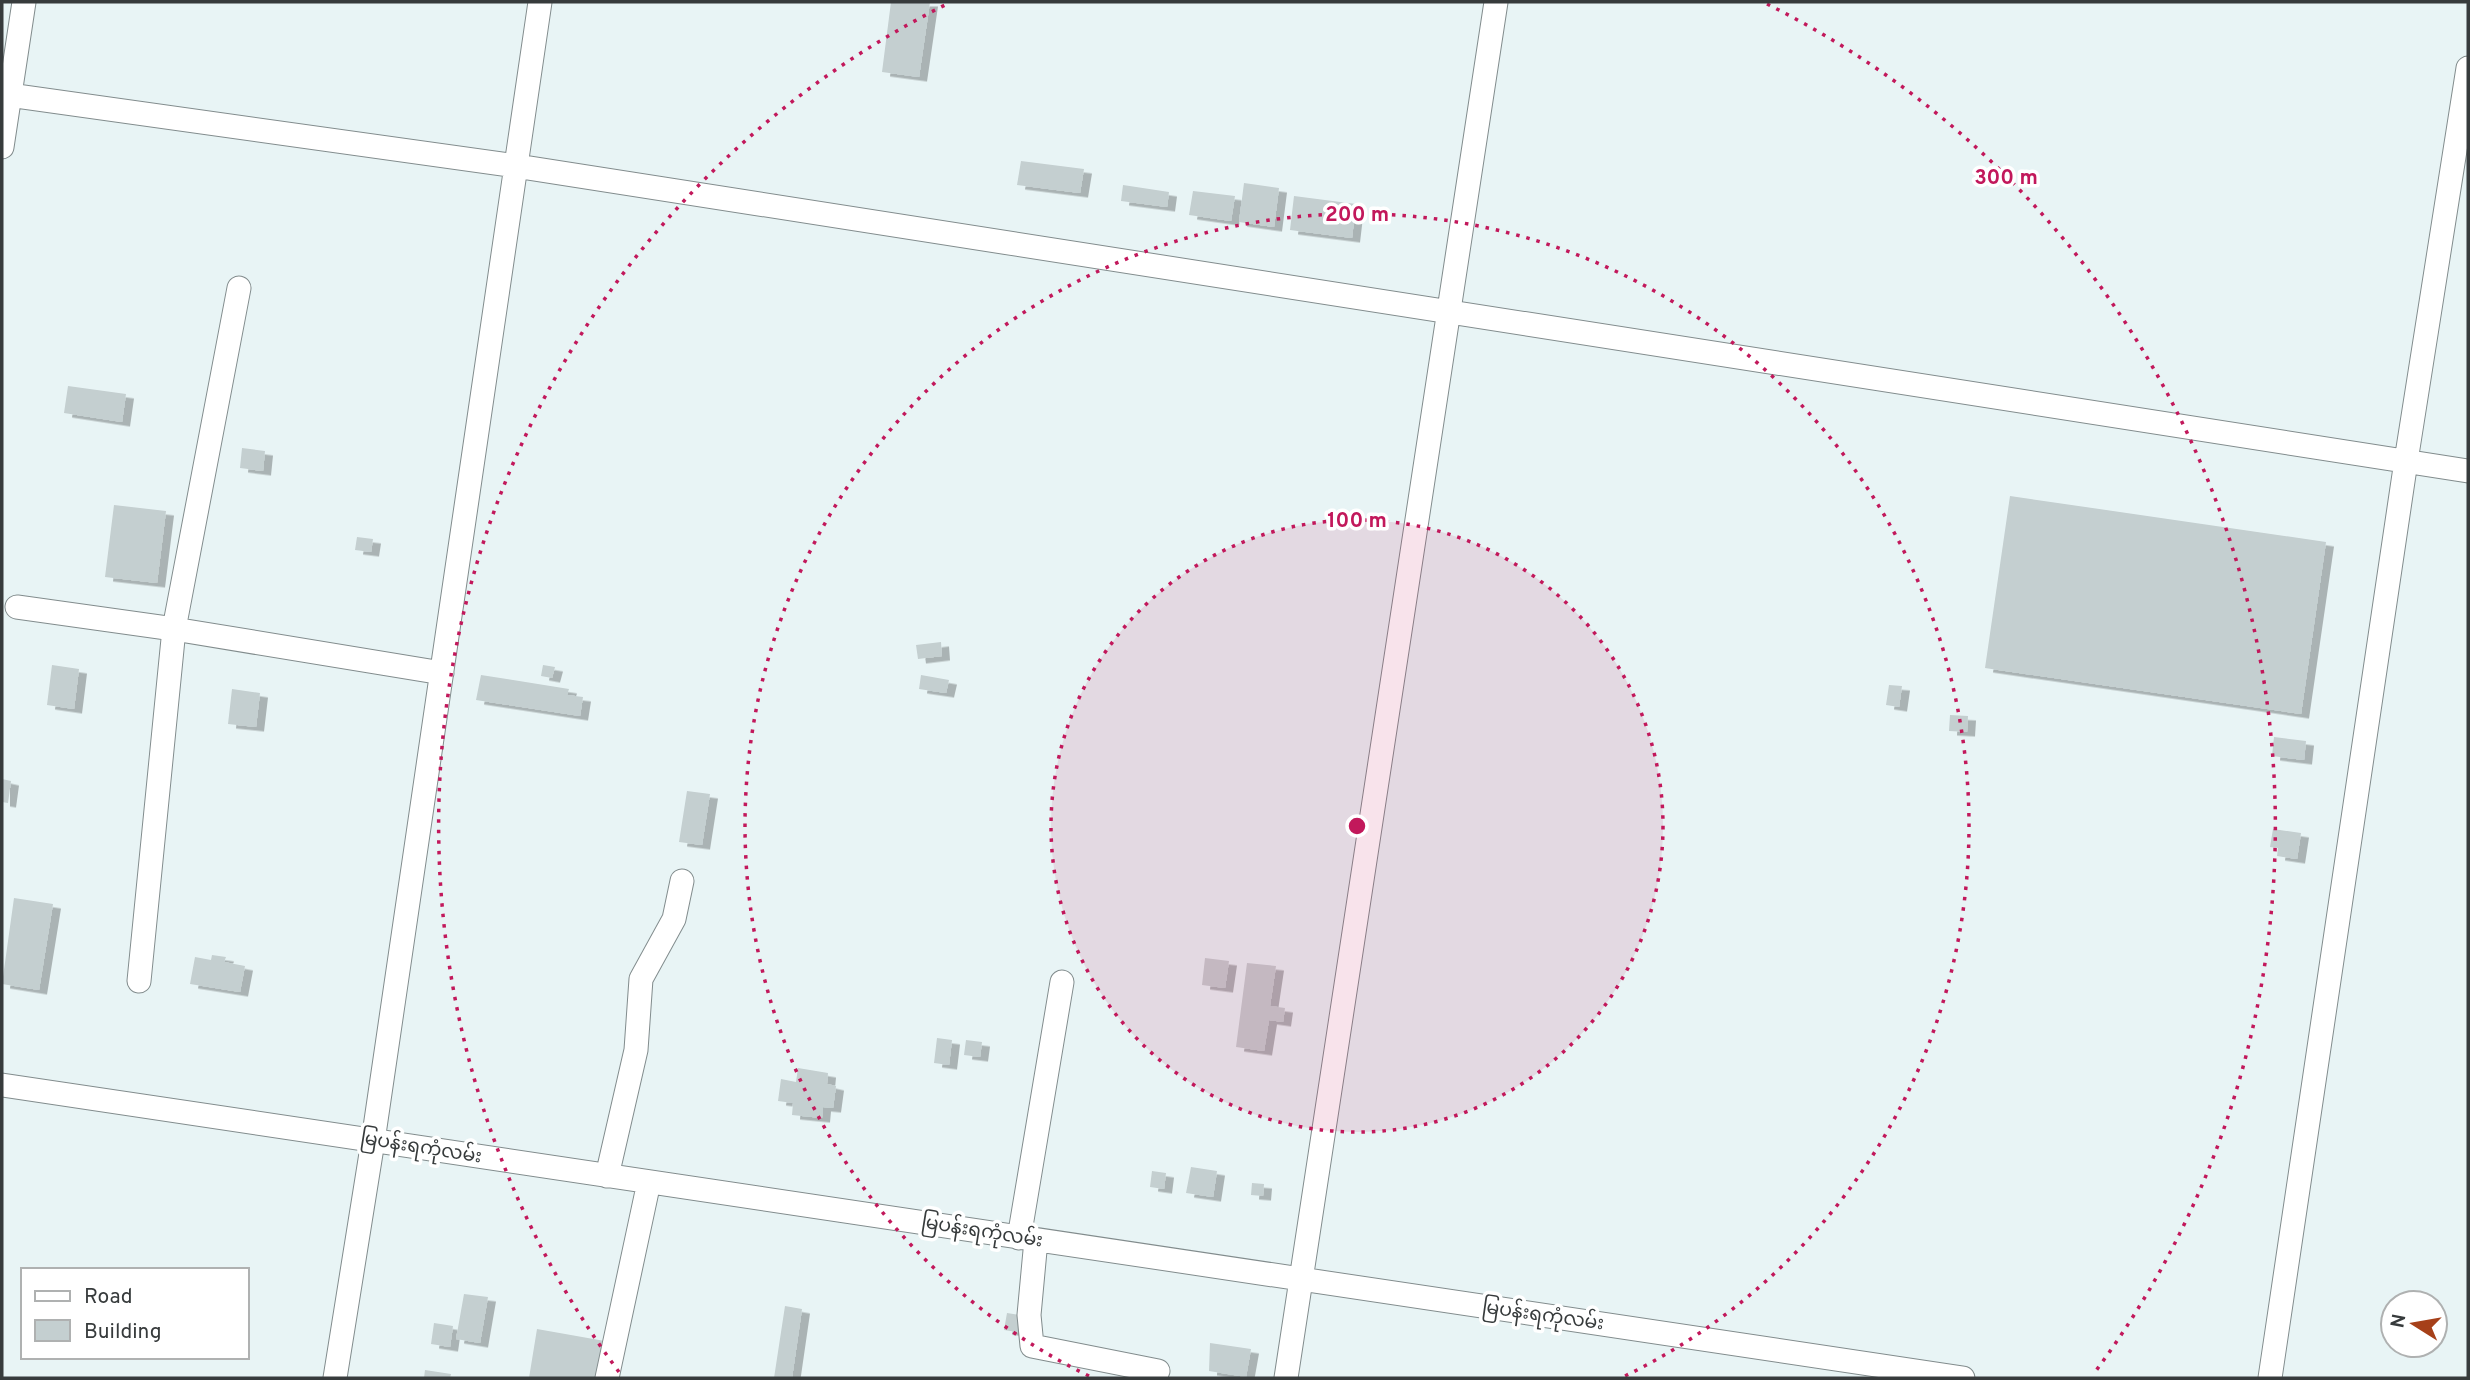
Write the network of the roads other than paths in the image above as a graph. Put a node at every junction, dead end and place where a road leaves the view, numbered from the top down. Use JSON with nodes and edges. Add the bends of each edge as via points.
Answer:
{"nodes":[{"id":1,"x":24,"y":2,"type":"edge"},
{"id":2,"x":541,"y":2,"type":"edge"},
{"id":3,"x":1496,"y":2,"type":"edge"},
{"id":4,"x":2468,"y":68,"type":"edge"},
{"id":5,"x":6,"y":94,"type":"edge"},
{"id":6,"x":2,"y":147,"type":"edge"},
{"id":7,"x":516,"y":166,"type":"junction"},
{"id":8,"x":239,"y":288,"type":"dead end"},
{"id":9,"x":1448,"y":311,"type":"junction"},
{"id":10,"x":2406,"y":461,"type":"junction"},
{"id":11,"x":2468,"y":471,"type":"edge"},
{"id":12,"x":17,"y":607,"type":"dead end"},
{"id":13,"x":174,"y":629,"type":"junction"},
{"id":14,"x":442,"y":673,"type":"junction"},
{"id":15,"x":682,"y":881,"type":"dead end"},
{"id":16,"x":139,"y":981,"type":"dead end"},
{"id":17,"x":1062,"y":982,"type":"dead end"},
{"id":18,"x":2,"y":1085,"type":"edge"},
{"id":19,"x":373,"y":1141,"type":"junction"},
{"id":20,"x":607,"y":1176,"type":"junction"},
{"id":21,"x":649,"y":1182,"type":"junction"},
{"id":22,"x":1027,"y":1239,"type":"junction"},
{"id":23,"x":1300,"y":1280,"type":"junction"},
{"id":24,"x":1158,"y":1371,"type":"dead end"},
{"id":25,"x":335,"y":1378,"type":"edge"},
{"id":26,"x":607,"y":1378,"type":"edge"},
{"id":27,"x":1286,"y":1378,"type":"edge"},
{"id":28,"x":1963,"y":1378,"type":"edge"},
{"id":29,"x":2270,"y":1378,"type":"edge"}],
"edges":[{"from":1,"to":5,"type":"street"},
{"from":2,"to":7,"type":"street"},
{"from":3,"to":9,"type":"street"},
{"from":4,"to":10,"type":"street"},
{"from":5,"to":6,"type":"street"},
{"from":5,"to":7,"type":"street"},
{"from":7,"to":9,"type":"street"},
{"from":7,"to":14,"type":"street"},
{"from":8,"to":13,"type":"street"},
{"from":9,"to":10,"type":"street"},
{"from":9,"to":23,"type":"street"},
{"from":10,"to":11,"type":"street"},
{"from":10,"to":29,"type":"street"},
{"from":12,"to":13,"type":"street"},
{"from":13,"to":14,"type":"street"},
{"from":13,"to":16,"type":"street"},
{"from":14,"to":19,"type":"street"},
{"from":15,"to":20,"type":"street","via":[[674,919],[640,986],[636,1050]]},
{"from":17,"to":22,"type":"street"},
{"from":18,"to":19,"type":"street","name":"မြပန်းရကုံလမ်း"},
{"from":19,"to":20,"type":"street","name":"မြပန်းရကုံလမ်း"},
{"from":19,"to":25,"type":"street"},
{"from":20,"to":21,"type":"street","name":"မြပန်းရကုံလမ်း"},
{"from":21,"to":22,"type":"street","name":"မြပန်းရကုံလမ်း"},
{"from":21,"to":26,"type":"street"},
{"from":22,"to":23,"type":"street","name":"မြပန်းရကုံလမ်း"},
{"from":22,"to":24,"type":"street","via":[[1032,1346]]},
{"from":23,"to":27,"type":"street"},
{"from":23,"to":28,"type":"street","name":"မြပန်းရကုံလမ်း"}]}
